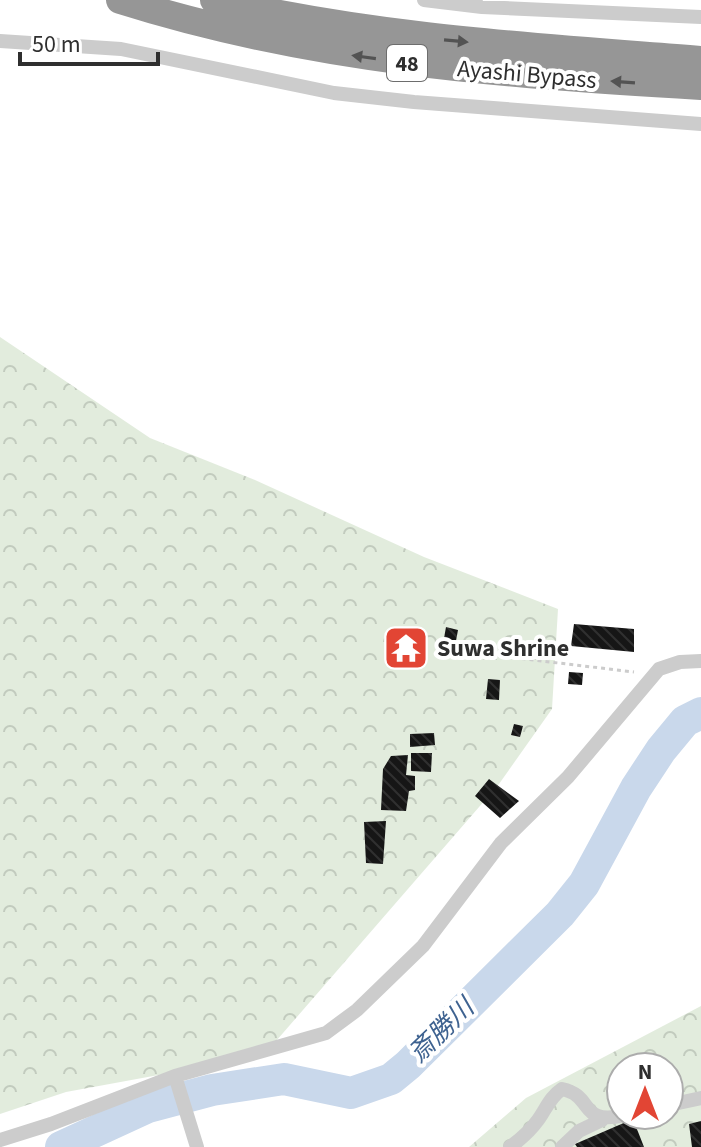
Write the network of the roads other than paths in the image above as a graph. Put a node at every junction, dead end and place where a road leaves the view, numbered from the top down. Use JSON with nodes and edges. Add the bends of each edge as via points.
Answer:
{"nodes":[{"id":1,"x":120,"y":0,"type":"edge"},
{"id":2,"x":214,"y":0,"type":"edge"},
{"id":3,"x":424,"y":0,"type":"edge"},
{"id":4,"x":701,"y":17,"type":"edge"},
{"id":5,"x":0,"y":41,"type":"edge"},
{"id":6,"x":701,"y":60,"type":"edge"},
{"id":7,"x":701,"y":86,"type":"edge"},
{"id":8,"x":701,"y":124,"type":"edge"},
{"id":9,"x":701,"y":661,"type":"edge"},
{"id":10,"x":177,"y":1082,"type":"junction"},
{"id":11,"x":605,"y":1119,"type":"edge"},
{"id":12,"x":602,"y":1120,"type":"junction"},
{"id":13,"x":0,"y":1140,"type":"edge"},
{"id":14,"x":197,"y":1147,"type":"edge"},
{"id":15,"x":510,"y":1147,"type":"edge"},
{"id":16,"x":562,"y":1147,"type":"edge"}],
"edges":[{"from":7,"to":1,"type":"highway","name":"Ayashi Bypass","number":"48","one_way":true,"via":[[528,75],[328,51]]},
{"from":2,"to":6,"type":"highway","name":"Ayashi Bypass","number":"48","one_way":true,"via":[[341,26],[440,39]]},
{"from":3,"to":4,"type":"street"},
{"from":5,"to":8,"type":"street","via":[[121,49],[334,93]]},
{"from":9,"to":10,"type":"street","via":[[680,662],[654,674],[568,777],[501,843],[423,946],[357,1010],[326,1033]]},
{"from":10,"to":13,"type":"street"},
{"from":10,"to":14,"type":"street"},
{"from":11,"to":12,"type":"street"},
{"from":12,"to":15,"type":"street","via":[[562,1089]]},
{"from":12,"to":16,"type":"street"}]}
